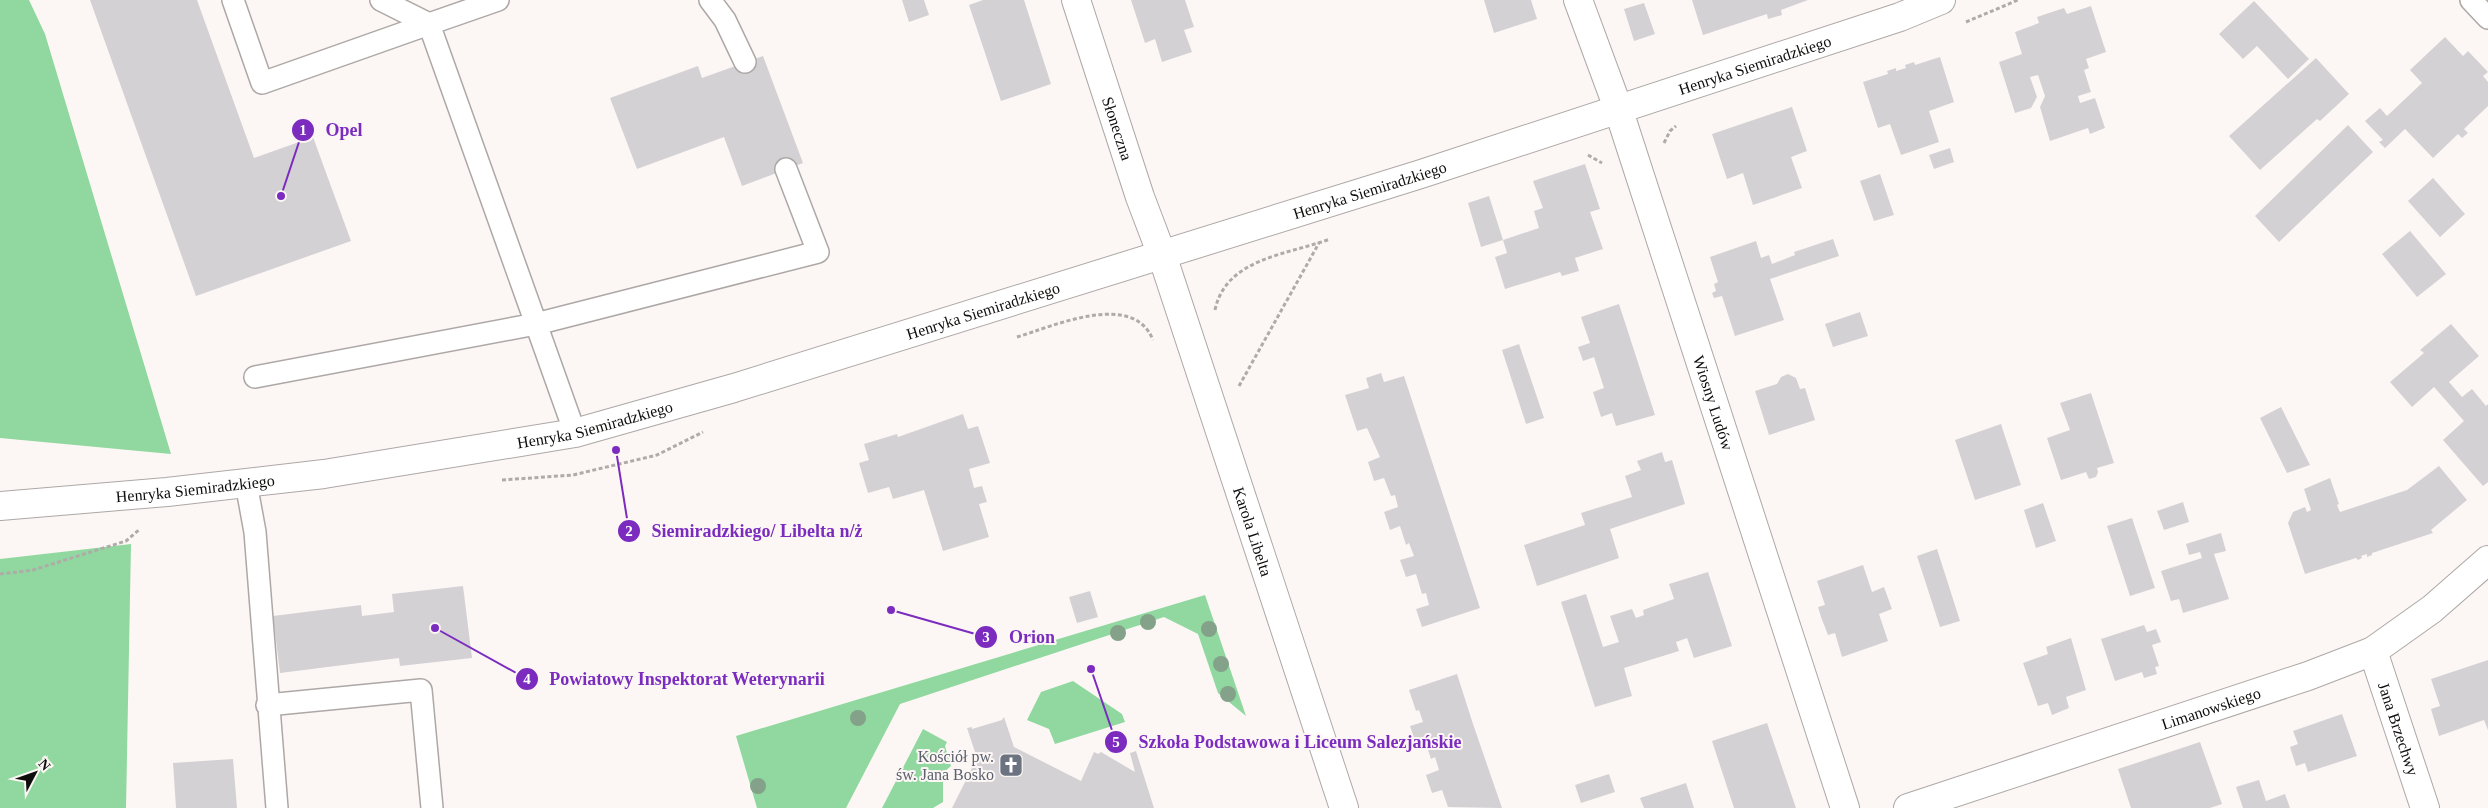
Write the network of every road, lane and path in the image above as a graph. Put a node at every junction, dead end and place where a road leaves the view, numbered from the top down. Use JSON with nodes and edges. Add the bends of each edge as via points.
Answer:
{"nodes":[{"id":1,"x":233,"y":0,"type":"edge"},
{"id":2,"x":381,"y":0,"type":"edge"},
{"id":3,"x":498,"y":0,"type":"edge"},
{"id":4,"x":710,"y":0,"type":"edge"},
{"id":5,"x":1076,"y":0,"type":"edge"},
{"id":6,"x":1578,"y":0,"type":"edge"},
{"id":7,"x":1941,"y":0,"type":"edge"},
{"id":8,"x":2471,"y":0,"type":"edge"},
{"id":9,"x":2488,"y":18,"type":"edge"},
{"id":10,"x":429,"y":24,"type":"junction"},
{"id":11,"x":745,"y":62,"type":"dead end"},
{"id":12,"x":1618,"y":108,"type":"junction"},
{"id":13,"x":1585,"y":153,"type":"dead end"},
{"id":14,"x":786,"y":169,"type":"dead end"},
{"id":15,"x":1606,"y":172,"type":"dead end"},
{"id":16,"x":1338,"y":236,"type":"dead end"},
{"id":17,"x":1320,"y":243,"type":"junction"},
{"id":18,"x":1162,"y":255,"type":"junction"},
{"id":19,"x":1214,"y":316,"type":"dead end"},
{"id":20,"x":536,"y":324,"type":"junction"},
{"id":21,"x":255,"y":377,"type":"dead end"},
{"id":22,"x":1237,"y":390,"type":"dead end"},
{"id":23,"x":575,"y":433,"type":"junction"},
{"id":24,"x":246,"y":483,"type":"junction"},
{"id":25,"x":0,"y":506,"type":"edge"},
{"id":26,"x":126,"y":541,"type":"dead end"},
{"id":27,"x":2488,"y":560,"type":"edge"},
{"id":28,"x":0,"y":574,"type":"edge"},
{"id":29,"x":2373,"y":651,"type":"junction"},
{"id":30,"x":267,"y":705,"type":"junction"},
{"id":31,"x":277,"y":808,"type":"edge"},
{"id":32,"x":432,"y":808,"type":"edge"},
{"id":33,"x":1344,"y":808,"type":"edge"},
{"id":34,"x":1845,"y":808,"type":"edge"},
{"id":35,"x":1908,"y":808,"type":"edge"},
{"id":36,"x":2425,"y":808,"type":"edge"}],
"edges":[{"from":1,"to":10,"type":"lane","via":[[262,83]]},
{"from":2,"to":10,"type":"lane"},
{"from":3,"to":10,"type":"lane"},
{"from":4,"to":11,"type":"lane","via":[[725,20]]},
{"from":5,"to":18,"type":"street","name":"Słoneczna"},
{"from":6,"to":12,"type":"street","name":"Wiosny Ludów"},
{"from":7,"to":12,"type":"street","name":"Henryka Siemiradzkiego","via":[[1900,17]]},
{"from":8,"to":9,"type":"lane"},
{"from":10,"to":20,"type":"lane"},
{"from":12,"to":18,"type":"street","name":"Henryka Siemiradzkiego"},
{"from":12,"to":34,"type":"street","name":"Wiosny Ludów"},
{"from":13,"to":15,"type":"path","via":[[1602,164]]},
{"from":14,"to":20,"type":"lane","via":[[818,252]]},
{"from":16,"to":17,"type":"path"},
{"from":17,"to":19,"type":"path","via":[[1236,272],[1224,284],[1217,298]]},
{"from":17,"to":22,"type":"path"},
{"from":18,"to":23,"type":"street","name":"Henryka Siemiradzkiego","via":[[734,388]]},
{"from":18,"to":33,"type":"street","name":"Karola Libelta"},
{"from":20,"to":21,"type":"lane"},
{"from":20,"to":23,"type":"lane"},
{"from":23,"to":24,"type":"street","name":"Henryka Siemiradzkiego","via":[[324,474]]},
{"from":24,"to":25,"type":"street","name":"Henryka Siemiradzkiego"},
{"from":24,"to":30,"type":"lane","via":[[255,532]]},
{"from":26,"to":28,"type":"path","via":[[33,570]]},
{"from":27,"to":29,"type":"street","name":"Limanowskiego","via":[[2432,609]]},
{"from":29,"to":35,"type":"street","name":"Limanowskiego","via":[[2308,676]]},
{"from":29,"to":36,"type":"street","name":"Jana Brzechwy"},
{"from":30,"to":31,"type":"lane"},
{"from":30,"to":32,"type":"lane","via":[[421,690]]}]}
